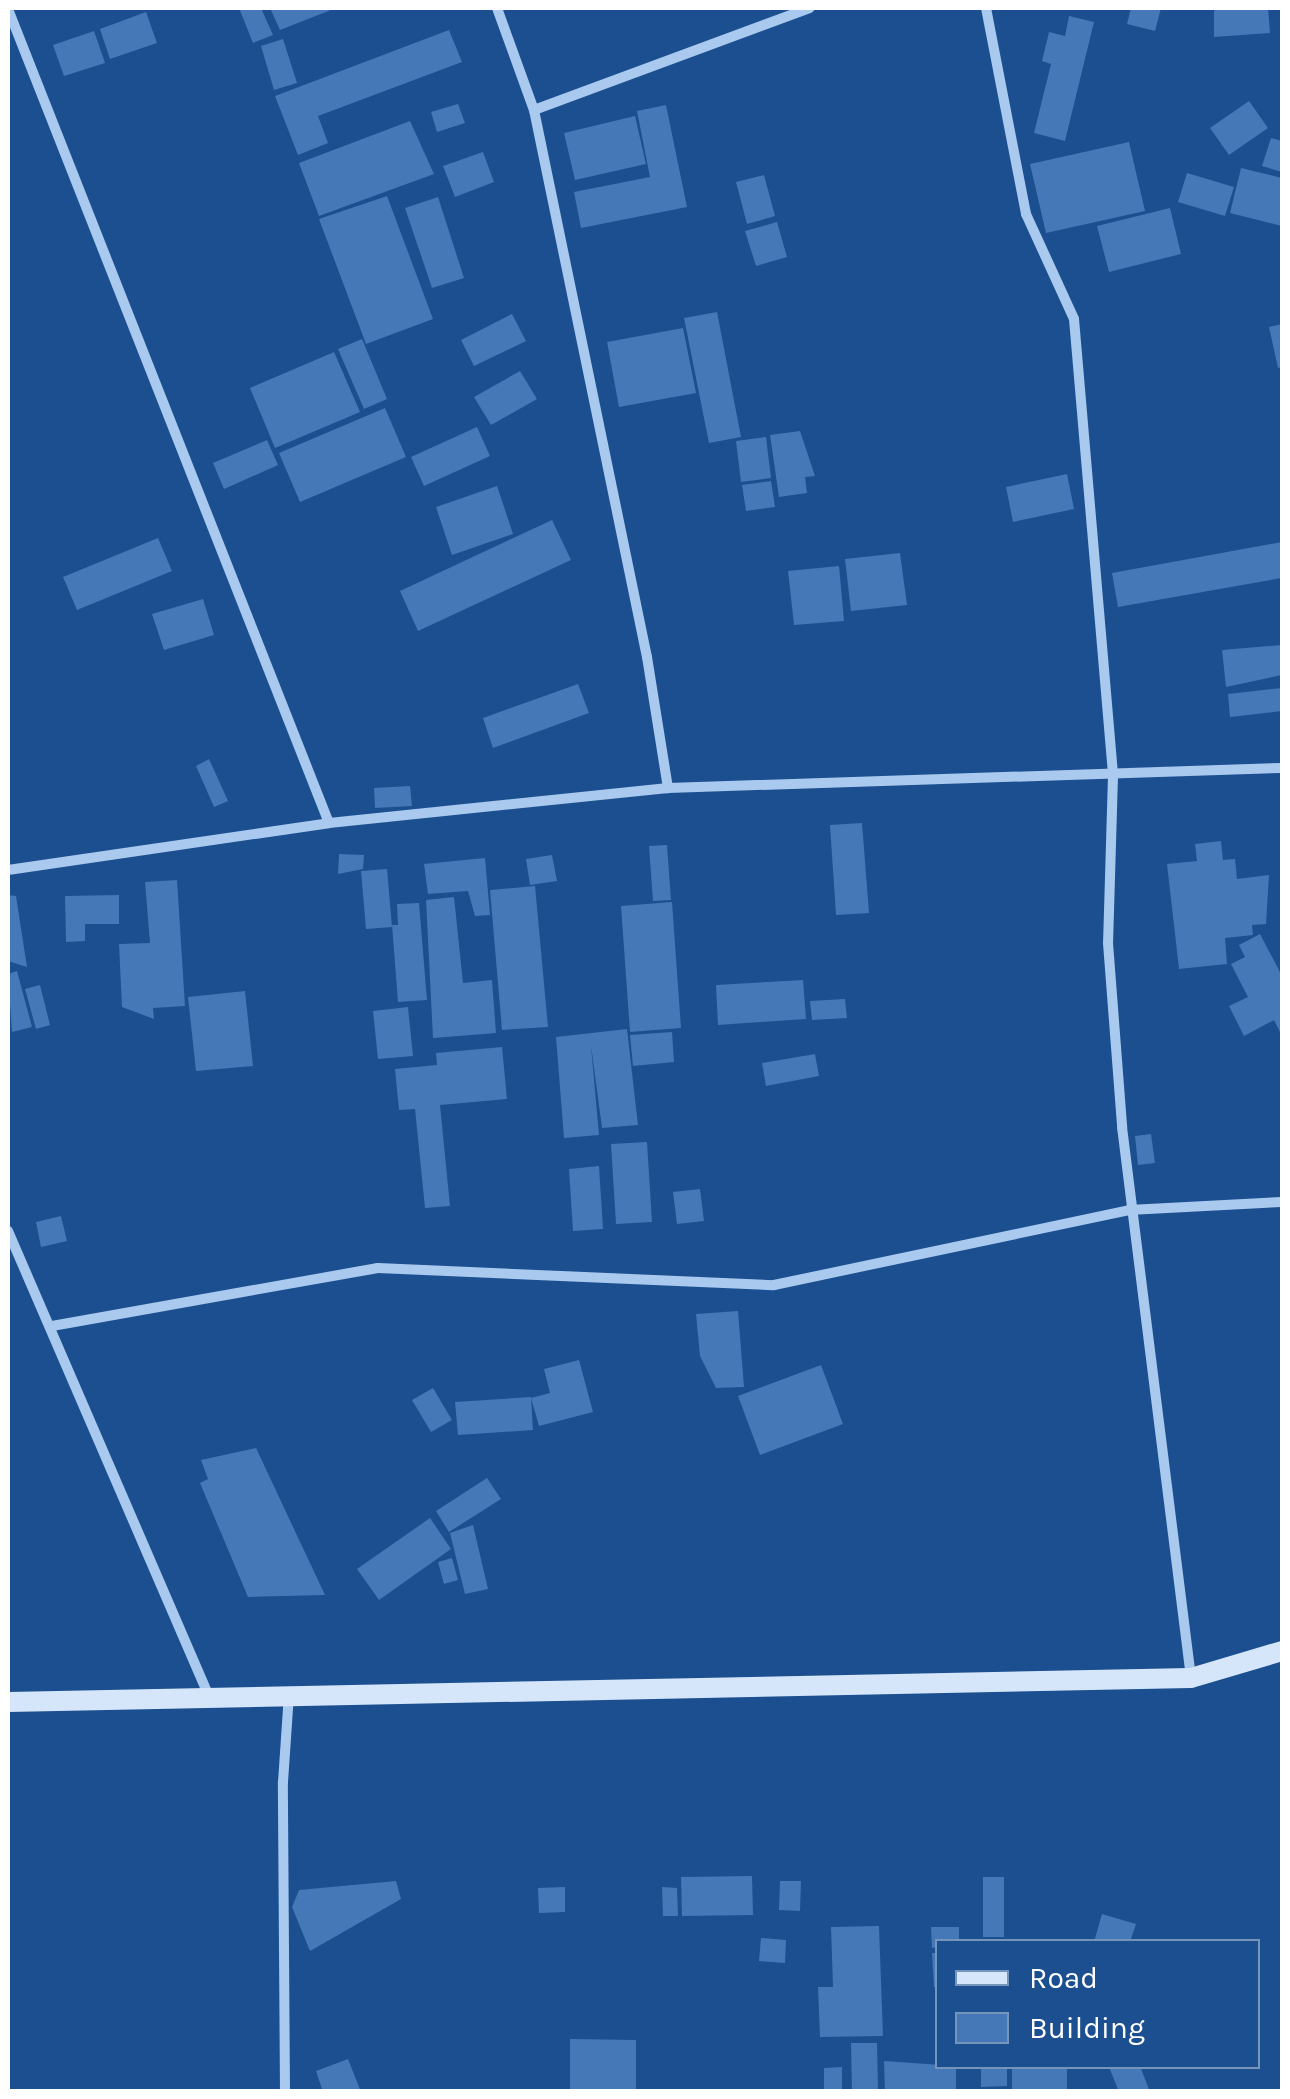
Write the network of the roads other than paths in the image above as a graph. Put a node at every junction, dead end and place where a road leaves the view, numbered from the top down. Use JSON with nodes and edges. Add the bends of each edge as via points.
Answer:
{"nodes":[{"id":1,"x":497,"y":8,"type":"edge"},
{"id":2,"x":810,"y":8,"type":"edge"},
{"id":3,"x":986,"y":8,"type":"edge"},
{"id":4,"x":8,"y":9,"type":"edge"},
{"id":5,"x":534,"y":110,"type":"junction"},
{"id":6,"x":1282,"y":768,"type":"edge"},
{"id":7,"x":1112,"y":776,"type":"junction"},
{"id":8,"x":668,"y":788,"type":"junction"},
{"id":9,"x":328,"y":822,"type":"junction"},
{"id":10,"x":8,"y":870,"type":"edge"},
{"id":11,"x":1282,"y":1202,"type":"edge"},
{"id":12,"x":1129,"y":1210,"type":"junction"},
{"id":13,"x":8,"y":1232,"type":"edge"},
{"id":14,"x":52,"y":1326,"type":"junction"},
{"id":15,"x":1282,"y":1651,"type":"edge"},
{"id":16,"x":1191,"y":1678,"type":"junction"},
{"id":17,"x":289,"y":1693,"type":"junction"},
{"id":18,"x":208,"y":1694,"type":"junction"},
{"id":19,"x":8,"y":1702,"type":"edge"},
{"id":20,"x":285,"y":2092,"type":"edge"}],
"edges":[{"from":1,"to":5,"type":"street"},
{"from":2,"to":5,"type":"street"},
{"from":3,"to":7,"type":"street","via":[[1026,214],[1074,319]]},
{"from":4,"to":9,"type":"street"},
{"from":5,"to":8,"type":"street"},
{"from":6,"to":7,"type":"street"},
{"from":7,"to":8,"type":"street"},
{"from":7,"to":12,"type":"street","via":[[1108,944]]},
{"from":8,"to":9,"type":"street"},
{"from":9,"to":10,"type":"street"},
{"from":11,"to":12,"type":"street"},
{"from":12,"to":14,"type":"street","via":[[774,1285],[378,1268]]},
{"from":12,"to":16,"type":"street"},
{"from":13,"to":14,"type":"street"},
{"from":14,"to":18,"type":"street"},
{"from":15,"to":16,"type":"street"},
{"from":16,"to":17,"type":"street"},
{"from":17,"to":18,"type":"street"},
{"from":17,"to":20,"type":"street","via":[[283,1782]]},
{"from":18,"to":19,"type":"street"}]}
